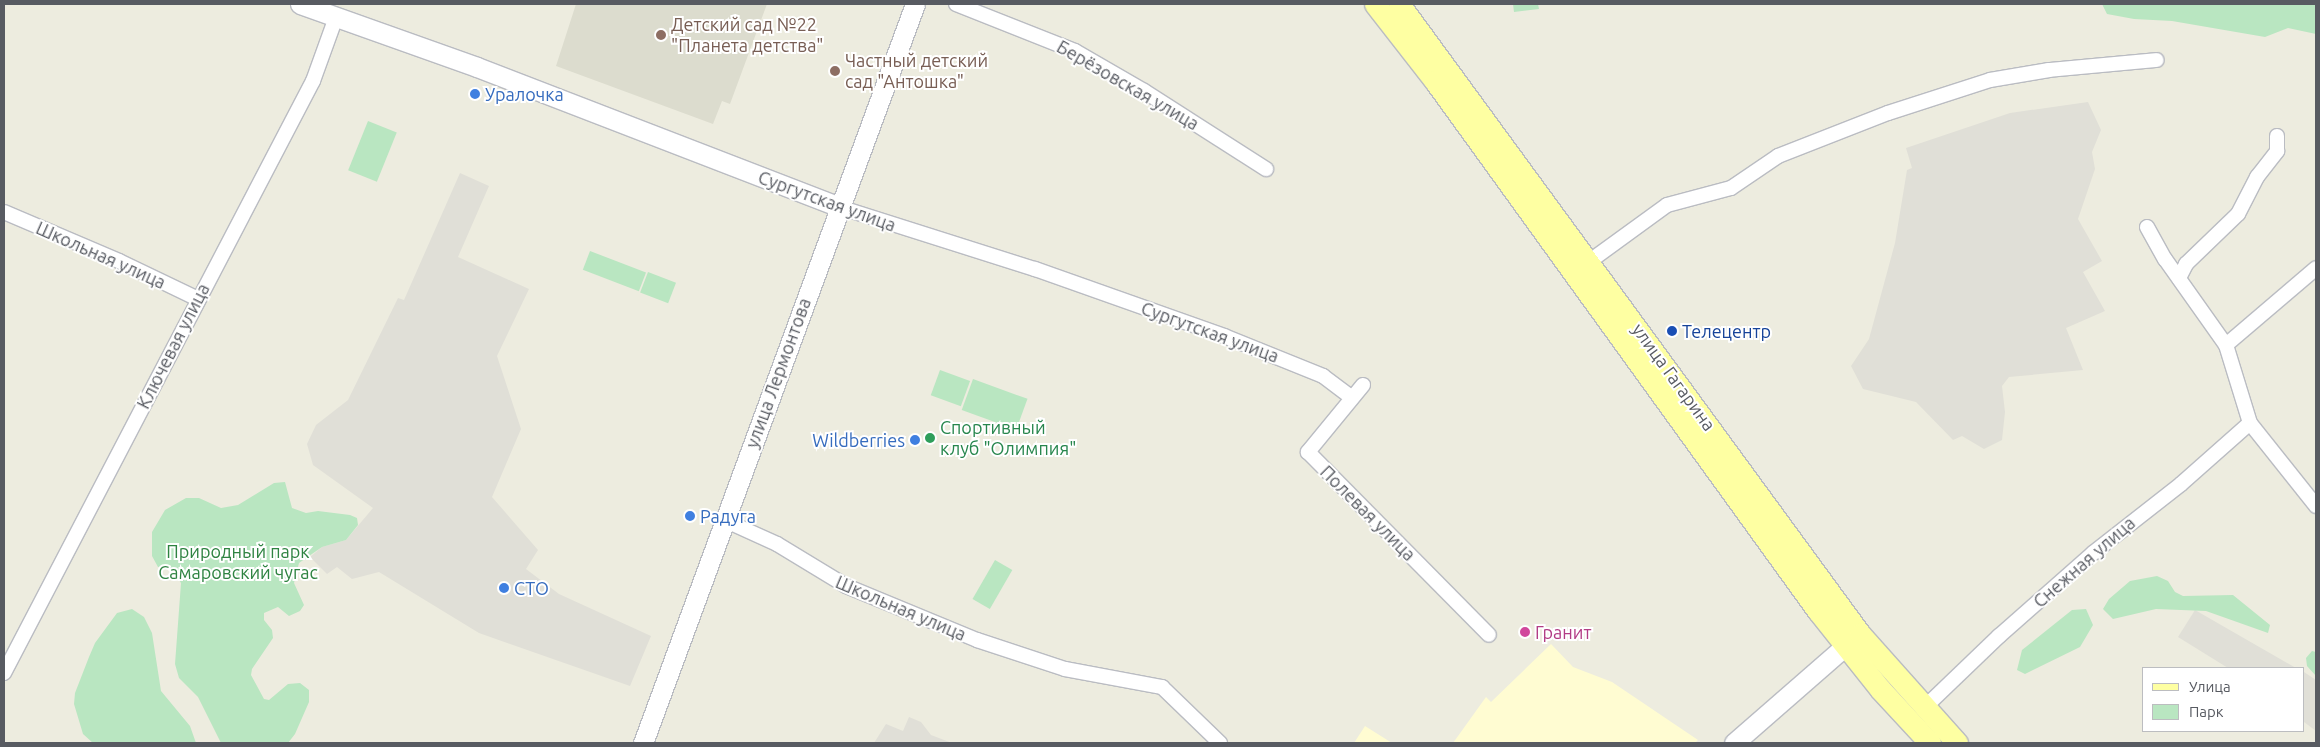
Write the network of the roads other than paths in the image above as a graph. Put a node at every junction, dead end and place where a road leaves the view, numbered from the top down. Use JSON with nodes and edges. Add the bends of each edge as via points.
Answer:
{"nodes":[{"id":1,"x":300,"y":4,"type":"edge"},
{"id":2,"x":915,"y":4,"type":"edge"},
{"id":3,"x":956,"y":4,"type":"edge"},
{"id":4,"x":1375,"y":4,"type":"edge"},
{"id":5,"x":1399,"y":4,"type":"edge"},
{"id":6,"x":336,"y":17,"type":"junction"},
{"id":7,"x":2157,"y":60,"type":"dead end"},
{"id":8,"x":1443,"y":76,"type":"junction"},
{"id":9,"x":2277,"y":136,"type":"dead end"},
{"id":10,"x":1266,"y":169,"type":"dead end"},
{"id":11,"x":839,"y":207,"type":"junction"},
{"id":12,"x":4,"y":212,"type":"edge"},
{"id":13,"x":2147,"y":227,"type":"dead end"},
{"id":14,"x":1582,"y":266,"type":"junction"},
{"id":15,"x":2316,"y":268,"type":"edge"},
{"id":16,"x":2179,"y":278,"type":"junction"},
{"id":17,"x":198,"y":299,"type":"junction"},
{"id":18,"x":2226,"y":345,"type":"junction"},
{"id":19,"x":1363,"y":385,"type":"dead end"},
{"id":20,"x":1352,"y":398,"type":"junction"},
{"id":21,"x":2250,"y":423,"type":"junction"},
{"id":22,"x":2316,"y":506,"type":"edge"},
{"id":23,"x":724,"y":520,"type":"junction"},
{"id":24,"x":1489,"y":635,"type":"dead end"},
{"id":25,"x":1853,"y":640,"type":"junction"},
{"id":26,"x":4,"y":673,"type":"edge"},
{"id":27,"x":1916,"y":715,"type":"junction"},
{"id":28,"x":642,"y":743,"type":"edge"},
{"id":29,"x":1220,"y":743,"type":"edge"},
{"id":30,"x":1734,"y":743,"type":"edge"},
{"id":31,"x":1930,"y":743,"type":"edge"},
{"id":32,"x":1957,"y":743,"type":"edge"}],
"edges":[{"from":1,"to":6,"type":"street","name":"Сургутская улица"},
{"from":2,"to":11,"type":"street","name":"улица Лермонтова"},
{"from":3,"to":10,"type":"street","name":"Берёзовская улица","via":[[1075,50],[1144,90]]},
{"from":4,"to":8,"type":"main road","name":"улица Гагарина"},
{"from":5,"to":8,"type":"main road","name":"улица Гагарина"},
{"from":6,"to":11,"type":"street","name":"Сургутская улица","via":[[477,67]]},
{"from":6,"to":17,"type":"street","name":"Ключевая улица","via":[[313,81]]},
{"from":7,"to":14,"type":"street","via":[[2049,70],[1990,80],[1888,113],[1778,156],[1731,188],[1667,205]]},
{"from":8,"to":14,"type":"main road","name":"улица Гагарина"},
{"from":9,"to":16,"type":"street","via":[[2277,151],[2257,177],[2238,214],[2186,264]]},
{"from":11,"to":20,"type":"street","name":"Сургутская улица","via":[[1035,269],[1224,336],[1323,376]]},
{"from":11,"to":23,"type":"street","name":"улица Лермонтова"},
{"from":12,"to":17,"type":"street","name":"Школьная улица"},
{"from":13,"to":16,"type":"street"},
{"from":14,"to":25,"type":"main road","name":"улица Гагарина"},
{"from":15,"to":18,"type":"street"},
{"from":16,"to":18,"type":"street"},
{"from":17,"to":26,"type":"street","name":"Ключевая улица"},
{"from":18,"to":21,"type":"street"},
{"from":19,"to":20,"type":"street","name":"Полевая улица"},
{"from":20,"to":24,"type":"street","name":"Полевая улица","via":[[1308,452]]},
{"from":21,"to":22,"type":"street"},
{"from":21,"to":27,"type":"street","name":"Снежная улица","via":[[2181,484],[2093,553]]},
{"from":23,"to":28,"type":"street","name":"улица Лермонтова"},
{"from":23,"to":29,"type":"street","name":"Школьная улица","via":[[776,544],[846,586],[977,640],[1087,674],[1162,687]]},
{"from":25,"to":27,"type":"main road","name":"улица Гагарина"},
{"from":25,"to":30,"type":"street"},
{"from":27,"to":31,"type":"main road","name":"улица Гагарина"},
{"from":27,"to":32,"type":"main road","name":"улица Гагарина"}]}
